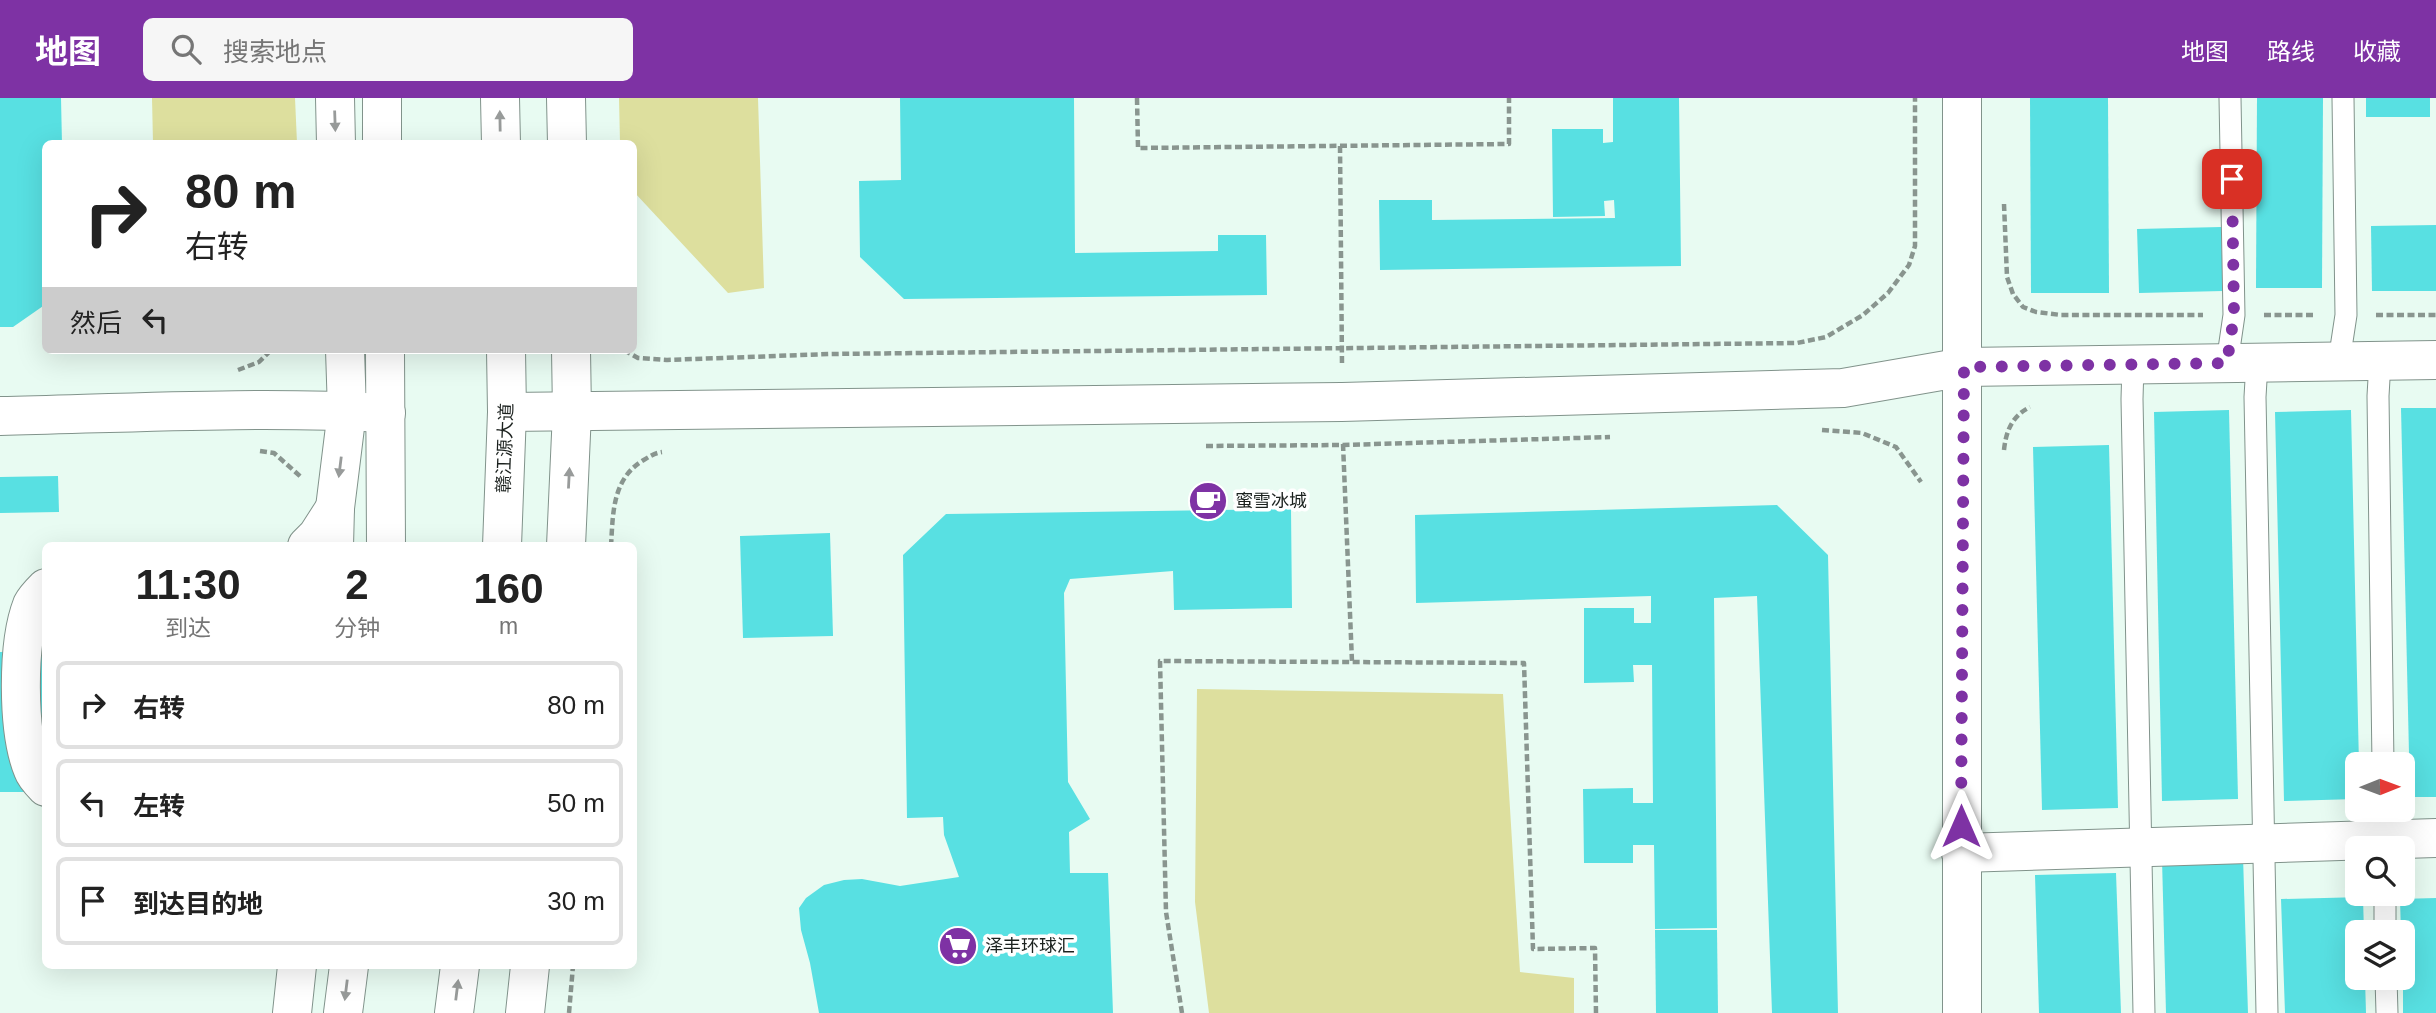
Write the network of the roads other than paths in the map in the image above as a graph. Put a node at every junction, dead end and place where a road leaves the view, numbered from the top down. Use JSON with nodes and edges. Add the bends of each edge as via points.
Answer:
{"nodes":[{"id":1,"x":335,"y":98,"type":"edge"},
{"id":2,"x":382,"y":98,"type":"edge"},
{"id":3,"x":500,"y":98,"type":"edge"},
{"id":4,"x":566,"y":98,"type":"edge"},
{"id":5,"x":1962,"y":98,"type":"edge"},
{"id":6,"x":2230,"y":98,"type":"edge"},
{"id":7,"x":2343,"y":98,"type":"edge"},
{"id":8,"x":336,"y":140,"type":"edge"},
{"id":9,"x":382,"y":140,"type":"edge"},
{"id":10,"x":501,"y":140,"type":"edge"},
{"id":11,"x":567,"y":140,"type":"edge"},
{"id":12,"x":345,"y":354,"type":"edge"},
{"id":13,"x":385,"y":354,"type":"edge"},
{"id":14,"x":506,"y":354,"type":"edge"},
{"id":15,"x":571,"y":354,"type":"edge"},
{"id":16,"x":2436,"y":360,"type":"edge"},
{"id":17,"x":2339,"y":361,"type":"junction"},
{"id":18,"x":2379,"y":361,"type":"junction"},
{"id":19,"x":2242,"y":363,"type":"junction"},
{"id":20,"x":2133,"y":365,"type":"junction"},
{"id":21,"x":1964,"y":367,"type":"junction"},
{"id":22,"x":347,"y":411,"type":"junction"},
{"id":23,"x":507,"y":412,"type":"junction"},
{"id":24,"x":572,"y":412,"type":"junction"},
{"id":25,"x":386,"y":413,"type":"junction"},
{"id":26,"x":0,"y":416,"type":"edge"},
{"id":27,"x":319,"y":542,"type":"edge"},
{"id":28,"x":386,"y":542,"type":"edge"},
{"id":29,"x":502,"y":542,"type":"edge"},
{"id":30,"x":566,"y":542,"type":"edge"},
{"id":31,"x":42,"y":593,"type":"edge"},
{"id":32,"x":2383,"y":752,"type":"edge"},
{"id":33,"x":42,"y":782,"type":"edge"},
{"id":34,"x":2384,"y":833,"type":"edge"},
{"id":35,"x":2436,"y":838,"type":"edge"},
{"id":36,"x":2264,"y":844,"type":"junction"},
{"id":37,"x":2140,"y":848,"type":"junction"},
{"id":38,"x":1961,"y":853,"type":"junction"},
{"id":39,"x":297,"y":969,"type":"edge"},
{"id":40,"x":349,"y":969,"type":"edge"},
{"id":41,"x":460,"y":969,"type":"edge"},
{"id":42,"x":530,"y":969,"type":"edge"},
{"id":43,"x":2386,"y":990,"type":"edge"},
{"id":44,"x":292,"y":1013,"type":"edge"},
{"id":45,"x":343,"y":1013,"type":"edge"},
{"id":46,"x":454,"y":1013,"type":"edge"},
{"id":47,"x":525,"y":1013,"type":"edge"},
{"id":48,"x":1962,"y":1013,"type":"edge"},
{"id":49,"x":2144,"y":1013,"type":"edge"},
{"id":50,"x":2267,"y":1013,"type":"edge"},
{"id":51,"x":2386,"y":1013,"type":"edge"}],
"edges":[{"from":1,"to":8,"type":"street","one_way":true},
{"from":2,"to":9,"type":"street"},
{"from":10,"to":3,"type":"street","one_way":true},
{"from":4,"to":11,"type":"street"},
{"from":5,"to":21,"type":"street"},
{"from":6,"to":19,"type":"lane","via":[[2234,315]]},
{"from":7,"to":17,"type":"lane","via":[[2346,315]]},
{"from":12,"to":22,"type":"street"},
{"from":13,"to":25,"type":"street"},
{"from":14,"to":23,"type":"street","name":"赣江源大道"},
{"from":15,"to":24,"type":"street"},
{"from":16,"to":18,"type":"street"},
{"from":17,"to":18,"type":"street"},
{"from":17,"to":19,"type":"street"},
{"from":18,"to":32,"type":"lane"},
{"from":19,"to":20,"type":"street"},
{"from":19,"to":36,"type":"lane","via":[[2255,411]]},
{"from":20,"to":21,"type":"street"},
{"from":20,"to":37,"type":"lane"},
{"from":21,"to":24,"type":"street","via":[[1843,388],[1342,402]]},
{"from":21,"to":38,"type":"street"},
{"from":22,"to":25,"type":"street"},
{"from":22,"to":26,"type":"street"},
{"from":22,"to":27,"type":"street","one_way":true,"via":[[335,508]]},
{"from":23,"to":24,"type":"street"},
{"from":23,"to":29,"type":"street","name":"赣江源大道"},
{"from":30,"to":24,"type":"street","one_way":true},
{"from":25,"to":28,"type":"street"},
{"from":31,"to":33,"type":"street","via":[[33,603],[23,648],[21,692],[33,772]]},
{"from":34,"to":35,"type":"street"},
{"from":34,"to":36,"type":"street"},
{"from":36,"to":37,"type":"street"},
{"from":36,"to":50,"type":"lane"},
{"from":37,"to":38,"type":"street"},
{"from":37,"to":49,"type":"lane"},
{"from":38,"to":48,"type":"street"},
{"from":39,"to":44,"type":"street"},
{"from":40,"to":45,"type":"street","one_way":true},
{"from":46,"to":41,"type":"street","one_way":true},
{"from":42,"to":47,"type":"street"},
{"from":43,"to":51,"type":"lane"}]}
